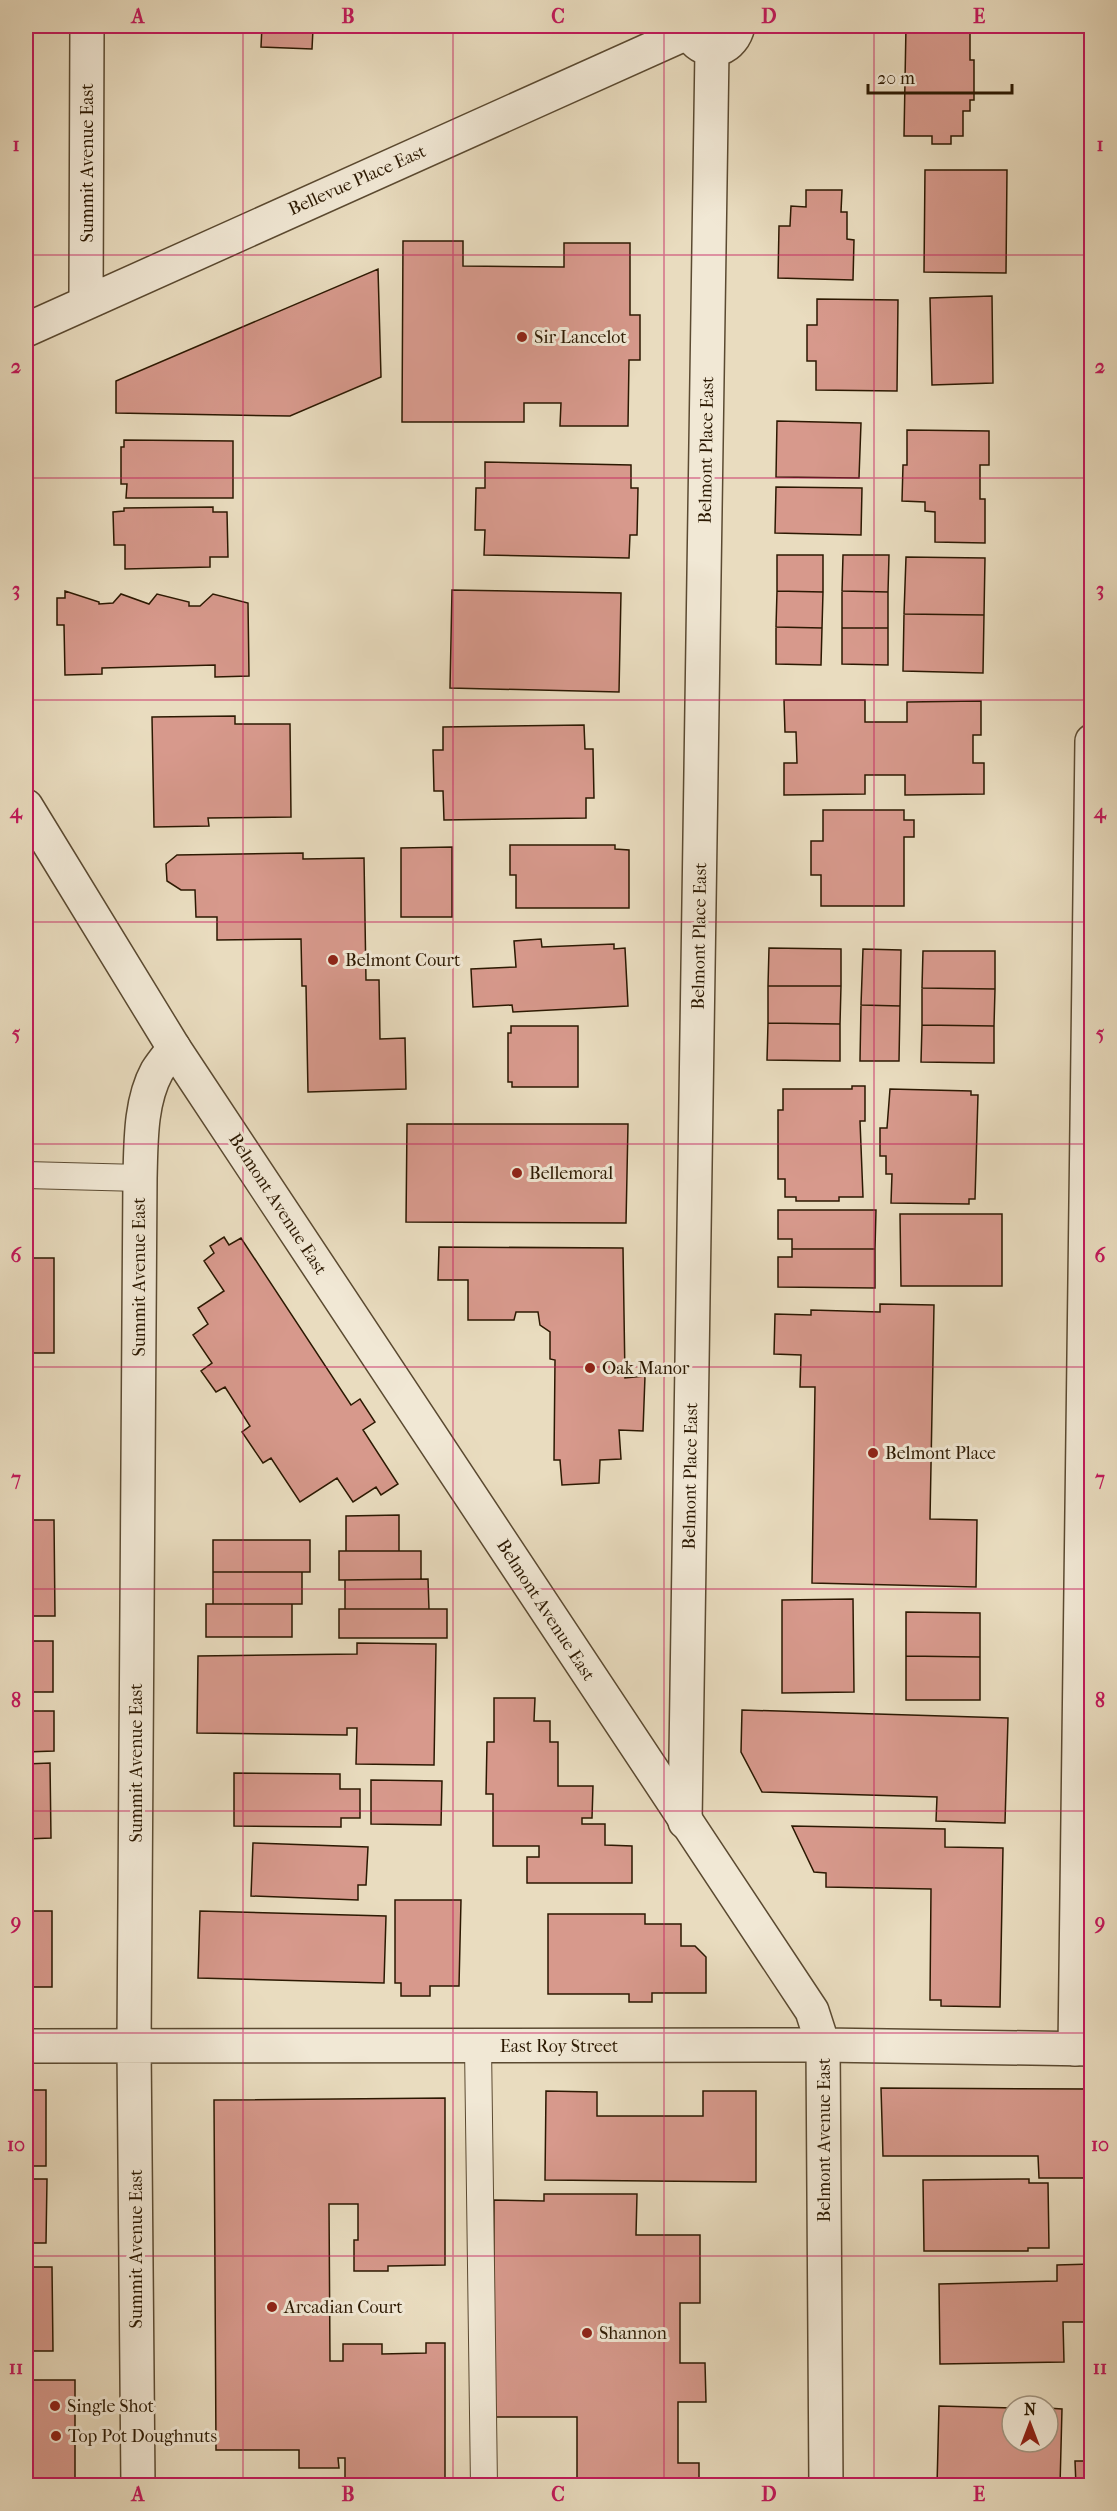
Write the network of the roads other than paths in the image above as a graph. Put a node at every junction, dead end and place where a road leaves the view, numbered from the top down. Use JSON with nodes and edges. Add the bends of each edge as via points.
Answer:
{"nodes":[{"id":1,"x":87,"y":26,"type":"edge"},
{"id":2,"x":738,"y":26,"type":"edge"},
{"id":3,"x":696,"y":36,"type":"edge"},
{"id":4,"x":86,"y":301,"type":"junction"},
{"id":5,"x":26,"y":330,"type":"edge"},
{"id":6,"x":1092,"y":741,"type":"edge"},
{"id":7,"x":26,"y":806,"type":"edge"},
{"id":8,"x":174,"y":1048,"type":"junction"},
{"id":9,"x":26,"y":1176,"type":"edge"},
{"id":10,"x":140,"y":1178,"type":"junction"},
{"id":11,"x":685,"y":1822,"type":"junction"},
{"id":12,"x":823,"y":2045,"type":"junction"},
{"id":13,"x":26,"y":2046,"type":"edge"},
{"id":14,"x":134,"y":2046,"type":"junction"},
{"id":15,"x":478,"y":2046,"type":"junction"},
{"id":16,"x":1083,"y":2049,"type":"edge"},
{"id":17,"x":138,"y":2486,"type":"edge"},
{"id":18,"x":484,"y":2486,"type":"edge"},
{"id":19,"x":826,"y":2486,"type":"edge"}],
"edges":[{"from":1,"to":4,"type":"street","name":"Summit Avenue East"},
{"from":2,"to":3,"type":"street","name":"Bellevue Place East","via":[[726,46]]},
{"from":3,"to":4,"type":"street","name":"Bellevue Place East"},
{"from":3,"to":11,"type":"street","name":"Belmont Place East"},
{"from":4,"to":5,"type":"street","name":"Bellevue Place East"},
{"from":6,"to":16,"type":"street"},
{"from":7,"to":8,"type":"street","name":"Belmont Avenue East"},
{"from":8,"to":10,"type":"street","name":"Summit Avenue East","via":[[157,1072],[148,1096]]},
{"from":8,"to":11,"type":"street","name":"Belmont Avenue East"},
{"from":9,"to":10,"type":"lane"},
{"from":10,"to":14,"type":"street","name":"Summit Avenue East"},
{"from":11,"to":12,"type":"street","name":"Belmont Avenue East","via":[[812,2011]]},
{"from":12,"to":15,"type":"street","name":"East Roy Street"},
{"from":12,"to":16,"type":"street","name":"East Roy Street"},
{"from":12,"to":19,"type":"street","name":"Belmont Avenue East"},
{"from":13,"to":14,"type":"street","name":"East Roy Street"},
{"from":14,"to":15,"type":"street","name":"East Roy Street"},
{"from":14,"to":17,"type":"street","name":"Summit Avenue East"},
{"from":15,"to":18,"type":"lane"}]}
